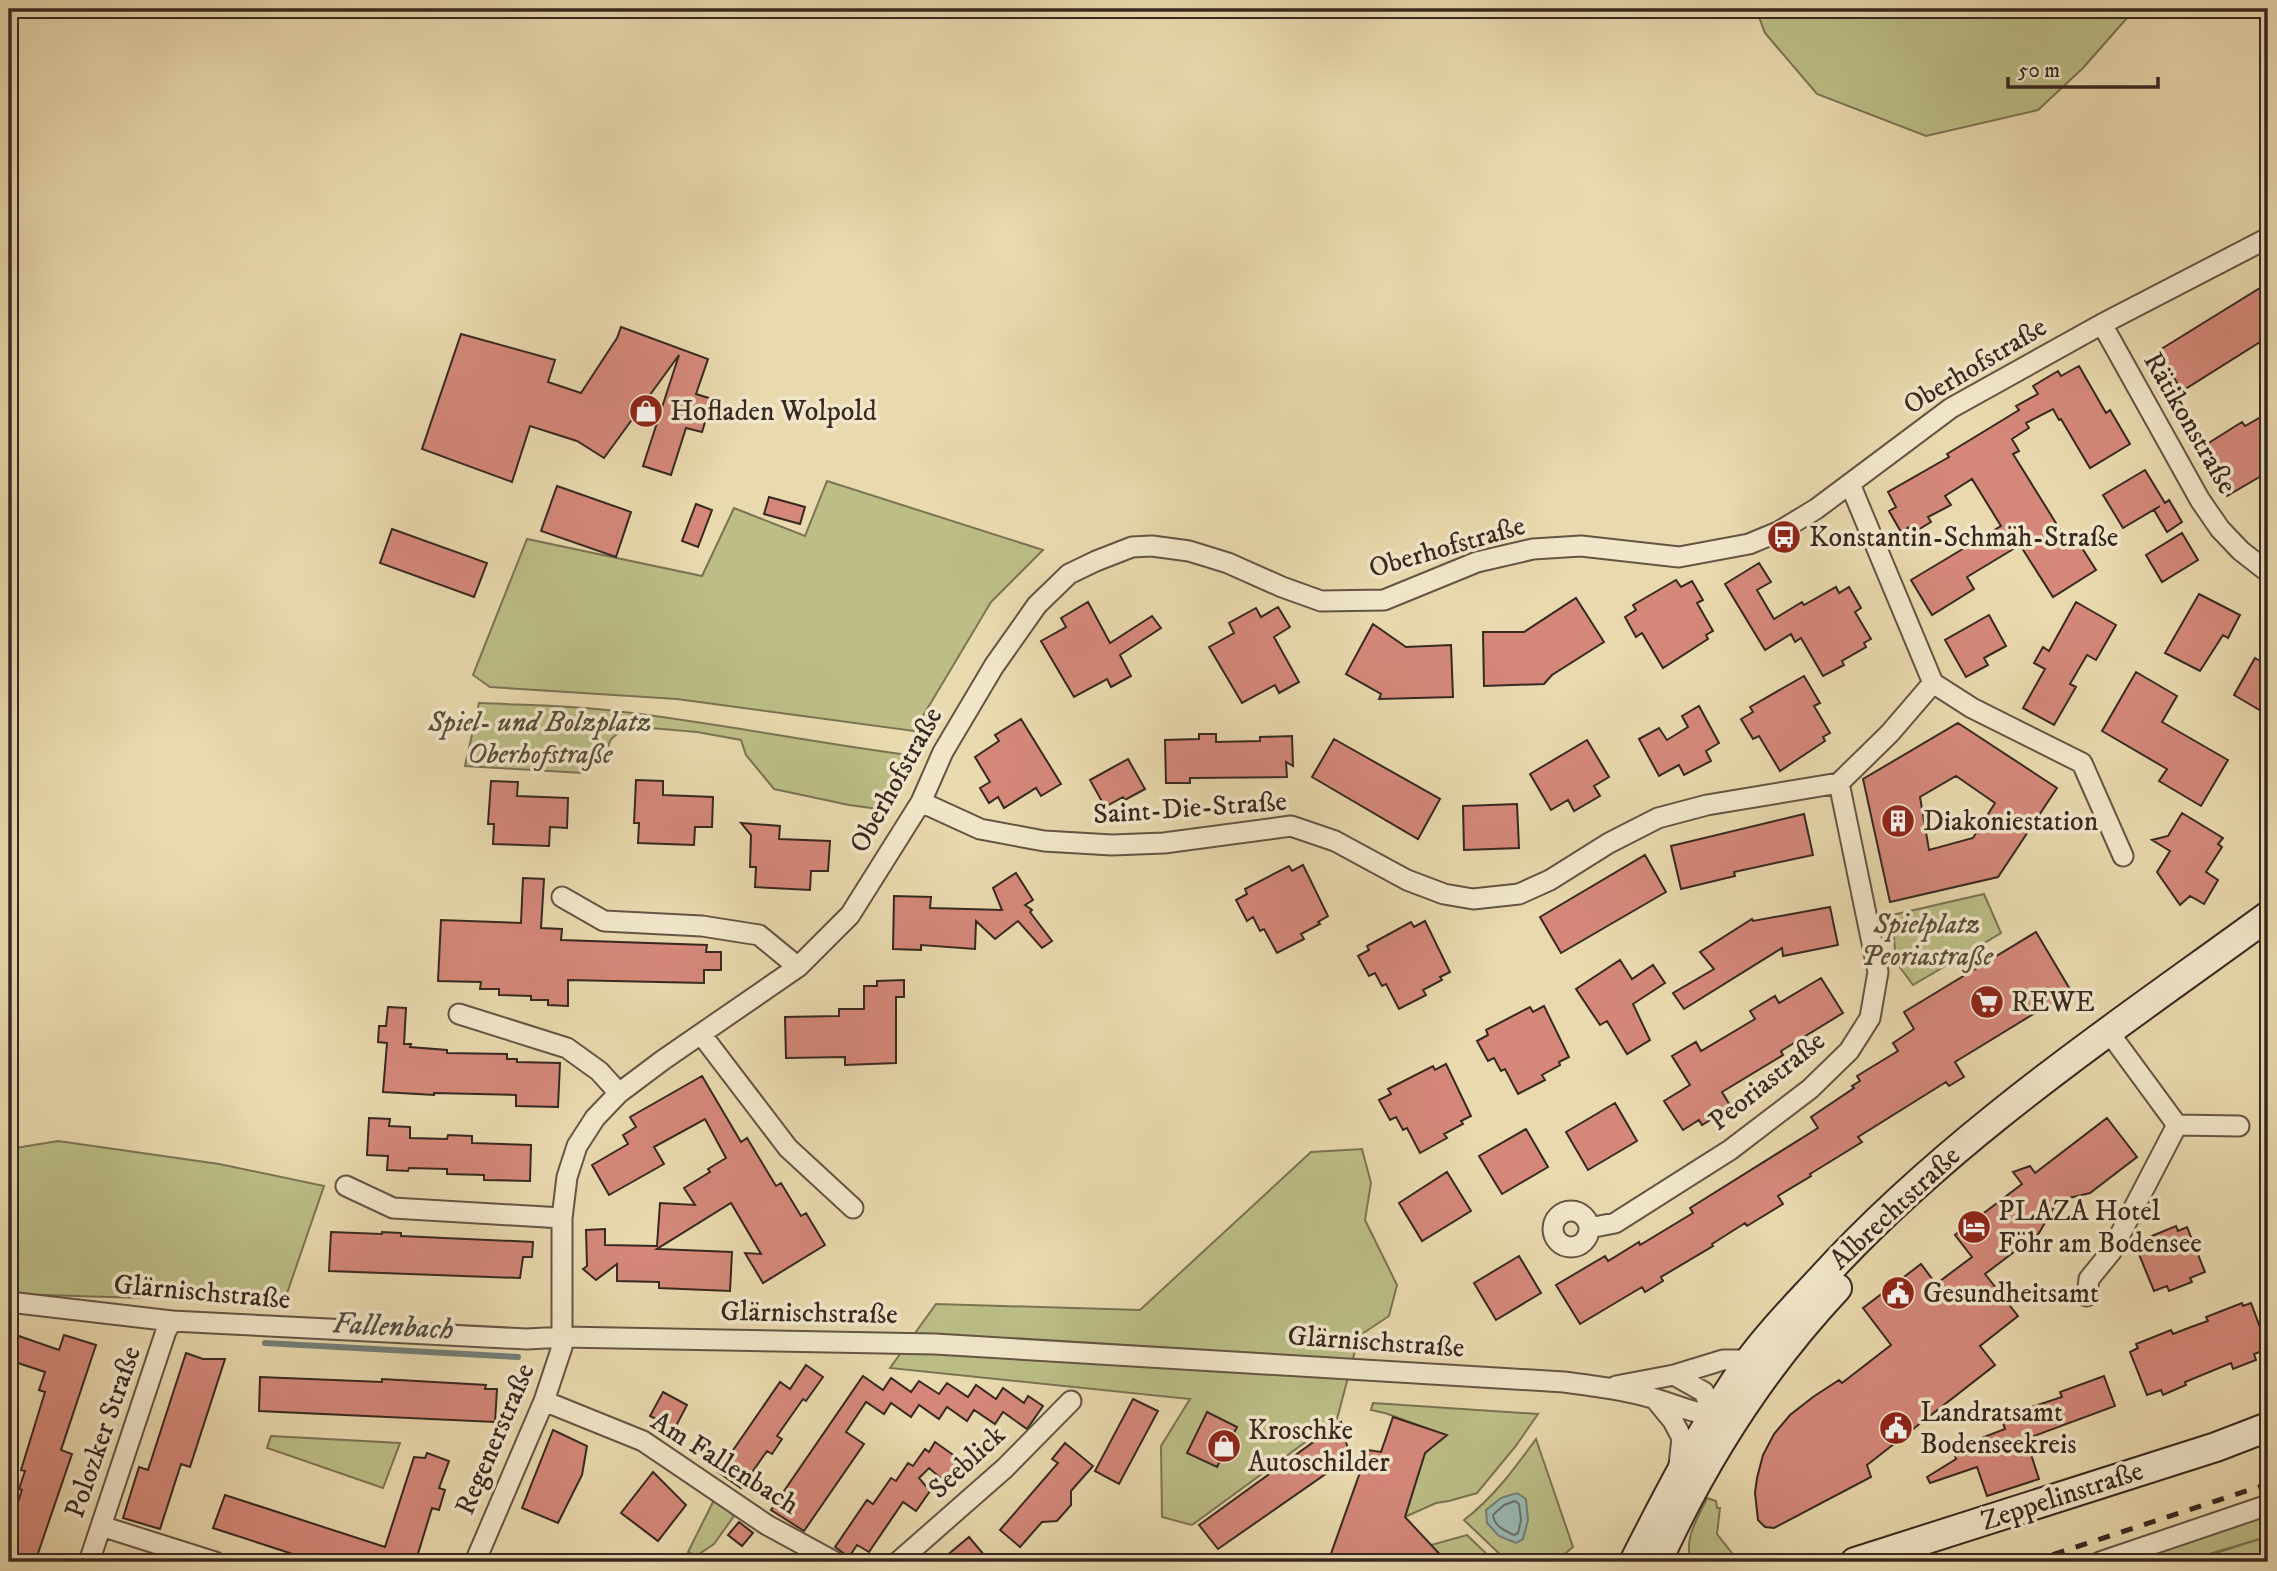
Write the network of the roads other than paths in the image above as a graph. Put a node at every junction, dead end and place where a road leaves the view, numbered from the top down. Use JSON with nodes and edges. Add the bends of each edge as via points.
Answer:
{"nodes":[{"id":1,"x":2268,"y":238,"type":"edge"},
{"id":2,"x":2102,"y":324,"type":"junction"},
{"id":3,"x":1850,"y":484,"type":"junction"},
{"id":4,"x":2268,"y":572,"type":"edge"},
{"id":5,"x":1933,"y":682,"type":"junction"},
{"id":6,"x":1839,"y":783,"type":"junction"},
{"id":7,"x":921,"y":802,"type":"junction"},
{"id":8,"x":2123,"y":856,"type":"dead end"},
{"id":9,"x":562,"y":897,"type":"dead end"},
{"id":10,"x":2268,"y":916,"type":"edge"},
{"id":11,"x":2268,"y":939,"type":"edge"},
{"id":12,"x":798,"y":967,"type":"junction"},
{"id":13,"x":459,"y":1014,"type":"dead end"},
{"id":14,"x":701,"y":1034,"type":"junction"},
{"id":15,"x":2114,"y":1039,"type":"junction"},
{"id":16,"x":619,"y":1093,"type":"junction"},
{"id":17,"x":2177,"y":1125,"type":"junction"},
{"id":18,"x":2239,"y":1126,"type":"dead end"},
{"id":19,"x":346,"y":1186,"type":"dead end"},
{"id":20,"x":853,"y":1208,"type":"dead end"},
{"id":21,"x":562,"y":1218,"type":"junction"},
{"id":22,"x":1589,"y":1228,"type":"dead end"},
{"id":23,"x":2087,"y":1296,"type":"dead end"},
{"id":24,"x":9,"y":1302,"type":"edge"},
{"id":25,"x":172,"y":1321,"type":"junction"},
{"id":26,"x":563,"y":1337,"type":"junction"},
{"id":27,"x":1751,"y":1360,"type":"junction"},
{"id":28,"x":1674,"y":1375,"type":"junction"},
{"id":29,"x":1608,"y":1388,"type":"junction"},
{"id":30,"x":1655,"y":1399,"type":"junction"},
{"id":31,"x":544,"y":1401,"type":"junction"},
{"id":32,"x":1071,"y":1401,"type":"dead end"},
{"id":33,"x":1721,"y":1421,"type":"junction"},
{"id":34,"x":2268,"y":1427,"type":"edge"},
{"id":35,"x":1677,"y":1478,"type":"junction"},
{"id":36,"x":2268,"y":1506,"type":"edge"},
{"id":37,"x":101,"y":1526,"type":"junction"},
{"id":38,"x":1671,"y":1530,"type":"junction"},
{"id":39,"x":89,"y":1562,"type":"edge"},
{"id":40,"x":215,"y":1562,"type":"edge"},
{"id":41,"x":475,"y":1562,"type":"edge"},
{"id":42,"x":835,"y":1562,"type":"edge"},
{"id":43,"x":898,"y":1562,"type":"edge"},
{"id":44,"x":1634,"y":1562,"type":"edge"},
{"id":45,"x":1657,"y":1562,"type":"edge"},
{"id":46,"x":1673,"y":1562,"type":"edge"},
{"id":47,"x":1856,"y":1562,"type":"edge"},
{"id":48,"x":2099,"y":1562,"type":"edge"}],
"edges":[{"from":1,"to":2,"type":"street","name":"Oberhofstraße"},
{"from":2,"to":3,"type":"street","name":"Oberhofstraße","via":[[1951,408]]},
{"from":2,"to":4,"type":"street","name":"Rätikonstraße","via":[[2182,470],[2220,529]]},
{"from":3,"to":5,"type":"street"},
{"from":3,"to":7,"type":"street","name":"Oberhofstraße","via":[[1797,521],[1749,544],[1679,558],[1581,546],[1533,549],[1477,562],[1384,600],[1321,601],[1189,551],[1132,547],[1069,574],[1037,605],[971,703]]},
{"from":5,"to":6,"type":"street"},
{"from":5,"to":8,"type":"street","via":[[1972,708],[2082,764]]},
{"from":6,"to":7,"type":"street","name":"Saint-Die-Straße","via":[[1658,818],[1520,894],[1473,899],[1407,880],[1335,841],[1291,826],[1164,843],[1044,841],[980,829]]},
{"from":6,"to":22,"type":"street","name":"Peoriastraße","via":[[1878,972],[1870,1018],[1849,1051],[1754,1133],[1615,1223]]},
{"from":7,"to":12,"type":"street","name":"Oberhofstraße","via":[[850,915]]},
{"from":9,"to":12,"type":"street","via":[[604,921],[702,926],[759,935]]},
{"from":10,"to":15,"type":"main road","name":"Albrechtstraße"},
{"from":11,"to":15,"type":"main road","name":"Albrechtstraße"},
{"from":12,"to":14,"type":"street","name":"Oberhofstraße"},
{"from":13,"to":16,"type":"street","via":[[567,1048],[599,1071]]},
{"from":14,"to":16,"type":"street","name":"Oberhofstraße"},
{"from":14,"to":20,"type":"street","via":[[788,1148]]},
{"from":15,"to":17,"type":"street"},
{"from":15,"to":27,"type":"main road","name":"Albrechtstraße","via":[[1961,1146],[1833,1266]]},
{"from":15,"to":33,"type":"main road","name":"Albrechtstraße","via":[[1906,1219]]},
{"from":16,"to":21,"type":"street","name":"Oberhofstraße","via":[[577,1146]]},
{"from":17,"to":18,"type":"street"},
{"from":17,"to":23,"type":"street","via":[[2111,1252],[2090,1279]]},
{"from":19,"to":21,"type":"street","via":[[393,1208]]},
{"from":21,"to":26,"type":"street","name":"Oberhofstraße"},
{"from":24,"to":25,"type":"street","name":"Glärnischstraße"},
{"from":25,"to":26,"type":"street","name":"Glärnischstraße"},
{"from":25,"to":37,"type":"street","name":"Polozker Straße"},
{"from":26,"to":29,"type":"street","name":"Glärnischstraße","via":[[935,1344]]},
{"from":26,"to":31,"type":"street","name":"Regenerstraße"},
{"from":27,"to":28,"type":"street","name":"Glärnischstraße","via":[[1723,1360]]},
{"from":27,"to":33,"type":"main road","name":"Albrechtstraße"},
{"from":28,"to":29,"type":"street","name":"Glärnischstraße"},
{"from":28,"to":33,"type":"street","via":[[1704,1392]]},
{"from":29,"to":30,"type":"street","name":"Glärnischstraße"},
{"from":30,"to":33,"type":"street","name":"Glärnischstraße"},
{"from":30,"to":35,"type":"street","via":[[1682,1438]]},
{"from":31,"to":41,"type":"street","name":"Regenerstraße"},
{"from":31,"to":42,"type":"street","name":"Am Fallenbach","via":[[643,1441],[766,1525]]},
{"from":32,"to":43,"type":"street","name":"Seeblick","via":[[1005,1468]]},
{"from":33,"to":35,"type":"main road","name":"Albrechtstraße"},
{"from":33,"to":38,"type":"main road","name":"Albrechtstraße"},
{"from":34,"to":47,"type":"main road","name":"Zeppelinstraße"},
{"from":35,"to":44,"type":"main road","name":"Albrechtstraße"},
{"from":36,"to":48,"type":"street"},
{"from":37,"to":39,"type":"street","name":"Polozker Straße"},
{"from":37,"to":40,"type":"street"},
{"from":38,"to":45,"type":"main road","name":"Albrechtstraße"},
{"from":38,"to":46,"type":"main road"}]}
